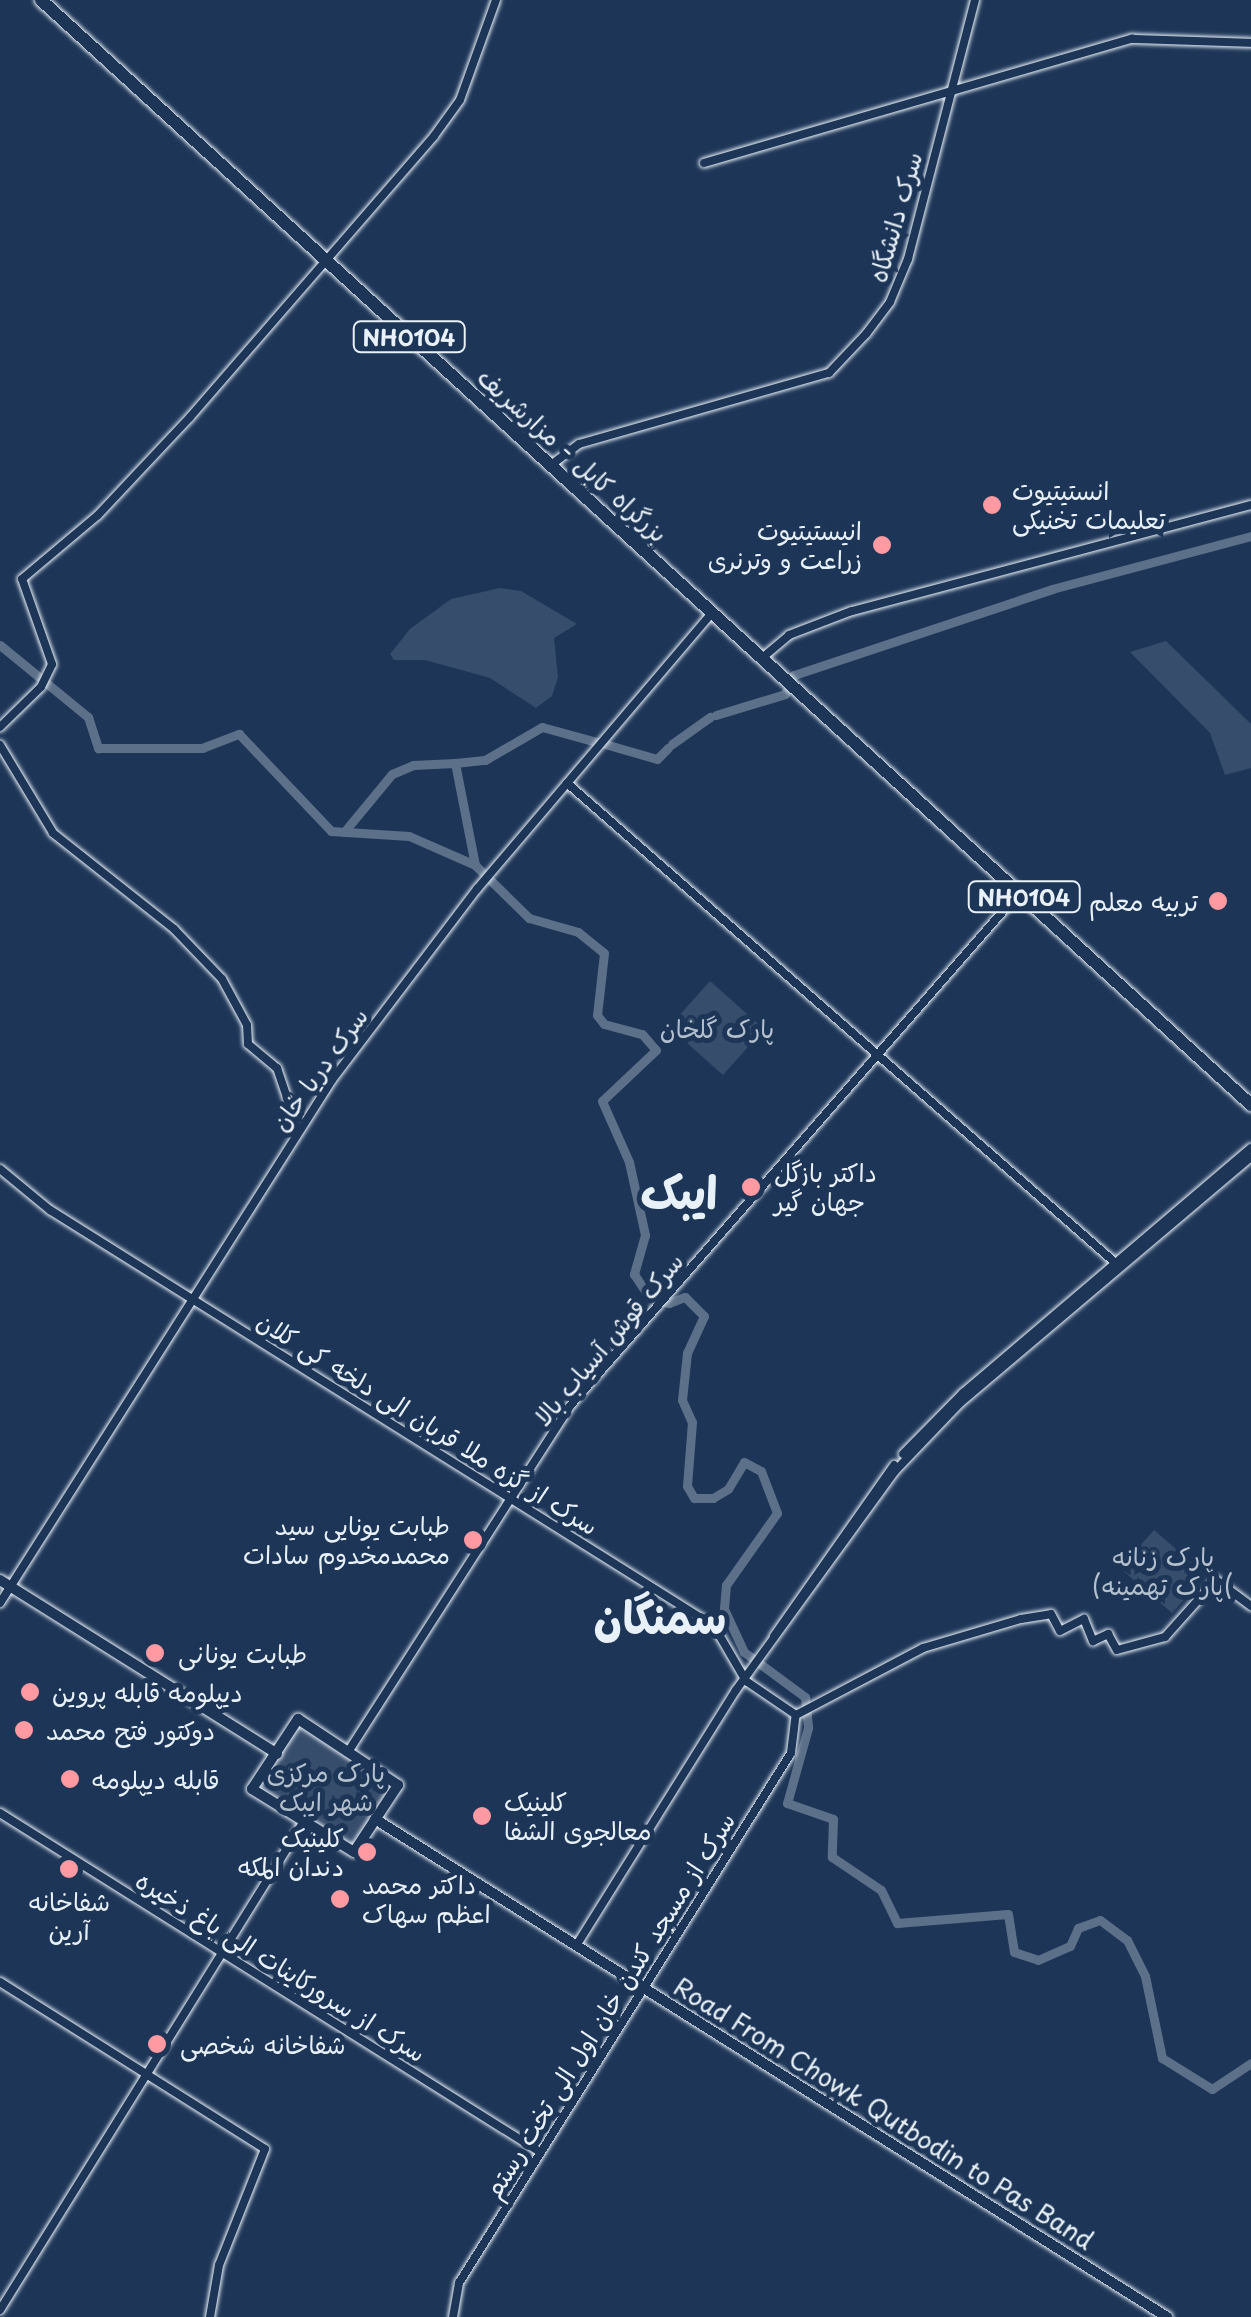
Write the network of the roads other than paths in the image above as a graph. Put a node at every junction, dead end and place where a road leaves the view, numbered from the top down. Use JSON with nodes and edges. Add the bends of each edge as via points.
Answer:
{"nodes":[{"id":1,"x":41,"y":0,"type":"edge"},
{"id":2,"x":496,"y":0,"type":"edge"},
{"id":3,"x":975,"y":0,"type":"edge"},
{"id":4,"x":1251,"y":43,"type":"edge"},
{"id":5,"x":951,"y":92,"type":"junction"},
{"id":6,"x":704,"y":163,"type":"dead end"},
{"id":7,"x":326,"y":262,"type":"junction"},
{"id":8,"x":550,"y":464,"type":"junction"},
{"id":9,"x":1251,"y":504,"type":"edge"},
{"id":10,"x":713,"y":612,"type":"junction"},
{"id":11,"x":762,"y":658,"type":"junction"},
{"id":12,"x":0,"y":727,"type":"edge"},
{"id":13,"x":0,"y":745,"type":"edge"},
{"id":14,"x":567,"y":783,"type":"junction"},
{"id":15,"x":1019,"y":893,"type":"junction"},
{"id":16,"x":880,"y":1052,"type":"junction"},
{"id":17,"x":1251,"y":1104,"type":"edge"},
{"id":18,"x":298,"y":1130,"type":"junction"},
{"id":19,"x":1251,"y":1148,"type":"edge"},
{"id":20,"x":1251,"y":1157,"type":"edge"},
{"id":21,"x":0,"y":1169,"type":"edge"},
{"id":22,"x":1118,"y":1265,"type":"junction"},
{"id":23,"x":193,"y":1300,"type":"junction"},
{"id":24,"x":509,"y":1497,"type":"junction"},
{"id":25,"x":5,"y":1584,"type":"edge"},
{"id":26,"x":0,"y":1603,"type":"edge"},
{"id":27,"x":1251,"y":1606,"type":"edge"},
{"id":28,"x":745,"y":1681,"type":"junction"},
{"id":29,"x":798,"y":1713,"type":"junction"},
{"id":30,"x":348,"y":1752,"type":"junction"},
{"id":31,"x":277,"y":1754,"type":"junction"},
{"id":32,"x":0,"y":1813,"type":"edge"},
{"id":33,"x":376,"y":1819,"type":"junction"},
{"id":34,"x":304,"y":1821,"type":"junction"},
{"id":35,"x":576,"y":1946,"type":"junction"},
{"id":36,"x":222,"y":1952,"type":"junction"},
{"id":37,"x":0,"y":1982,"type":"edge"},
{"id":38,"x":646,"y":1986,"type":"junction"},
{"id":39,"x":145,"y":2076,"type":"junction"},
{"id":40,"x":540,"y":2152,"type":"junction"},
{"id":41,"x":0,"y":2310,"type":"edge"},
{"id":42,"x":210,"y":2317,"type":"edge"},
{"id":43,"x":453,"y":2317,"type":"edge"},
{"id":44,"x":1167,"y":2317,"type":"edge"}],
"edges":[{"from":1,"to":7,"type":"highway","name":"بزرگراه کابل - مزارشریف","number":"NH0104"},
{"from":2,"to":7,"type":"street","via":[[460,100]]},
{"from":3,"to":5,"type":"street","name":"سرک دانشگاه"},
{"from":4,"to":5,"type":"street","via":[[1132,39]]},
{"from":5,"to":6,"type":"street"},
{"from":5,"to":8,"type":"street","name":"سرک دانشگاه","via":[[900,280],[866,334],[830,373],[579,444]]},
{"from":7,"to":8,"type":"highway","name":"بزرگراه کابل - مزارشریف","number":"NH0104"},
{"from":7,"to":12,"type":"street","via":[[98,515],[22,579],[52,664],[41,687]]},
{"from":8,"to":10,"type":"highway","name":"بزرگراه کابل - مزارشریف","number":"NH0104"},
{"from":9,"to":11,"type":"street","via":[[852,611],[789,635]]},
{"from":10,"to":11,"type":"highway","name":"بزرگراه کابل - مزارشریف","number":"NH0104"},
{"from":10,"to":14,"type":"street","name":"سرک دریا خان"},
{"from":11,"to":15,"type":"highway","name":"بزرگراه کابل - مزارشریف","number":"NH0104"},
{"from":13,"to":18,"type":"street","via":[[53,833],[174,930],[222,979],[247,1026],[248,1044],[277,1068]]},
{"from":14,"to":16,"type":"street"},
{"from":14,"to":18,"type":"street","name":"سرک دریا خان","via":[[476,889]]},
{"from":15,"to":16,"type":"street","name":"سرک قوش آسیاب بالا"},
{"from":15,"to":17,"type":"highway","name":"بزرگراه کابل - مزارشریف","number":"NH0104"},
{"from":16,"to":22,"type":"street"},
{"from":16,"to":24,"type":"street","name":"سرک قوش آسیاب بالا","via":[[570,1406]]},
{"from":18,"to":23,"type":"street","name":"سرک دریا خان"},
{"from":19,"to":22,"type":"street"},
{"from":20,"to":22,"type":"street"},
{"from":21,"to":23,"type":"street","name":"سرک از گزه ملا قربان الی دلخه کی کلان","via":[[50,1210]]},
{"from":22,"to":28,"type":"street","via":[[932,1422],[864,1501]]},
{"from":23,"to":24,"type":"street","name":"سرک از گزه ملا قربان الی دلخه کی کلان"},
{"from":23,"to":25,"type":"street","name":"سرک دریا خان"},
{"from":24,"to":28,"type":"street","name":"سرک از گزه ملا قربان الی دلخه کی کلان","via":[[714,1626]]},
{"from":24,"to":30,"type":"street","name":"سرک قوش آسیاب بالا"},
{"from":25,"to":26,"type":"street","name":"سرک دریا خان"},
{"from":25,"to":31,"type":"main road"},
{"from":27,"to":29,"type":"street","via":[[1216,1580],[1165,1636],[1116,1650],[1108,1634],[1093,1641],[1084,1620],[1060,1631],[1050,1614],[1021,1619],[938,1642]]},
{"from":28,"to":29,"type":"street","name":"سرک از گزه ملا قربان الی دلخه کی کلان"},
{"from":28,"to":35,"type":"street"},
{"from":29,"to":38,"type":"street","name":"سرک از مسجد کندن خان اول الی تخت رستم","via":[[791,1753]]},
{"from":30,"to":31,"type":"main road","via":[[298,1719]]},
{"from":30,"to":33,"type":"main road","via":[[398,1784]]},
{"from":31,"to":34,"type":"main road","via":[[252,1789]]},
{"from":32,"to":36,"type":"street","name":"سرک از سرورکاینات الی باغ ذخیره"},
{"from":33,"to":34,"type":"main road","via":[[354,1852]]},
{"from":33,"to":35,"type":"main road","name":"Road From Chowk Qutbodin to Pas Band"},
{"from":34,"to":36,"type":"street"},
{"from":35,"to":38,"type":"main road","name":"Road From Chowk Qutbodin to Pas Band"},
{"from":36,"to":39,"type":"street"},
{"from":36,"to":40,"type":"street","name":"سرک از سرورکاینات الی باغ ذخیره"},
{"from":37,"to":39,"type":"street"},
{"from":38,"to":40,"type":"street","name":"سرک از مسجد کندن خان اول الی تخت رستم"},
{"from":38,"to":44,"type":"main road","name":"Road From Chowk Qutbodin to Pas Band"},
{"from":39,"to":41,"type":"street"},
{"from":39,"to":42,"type":"street","via":[[265,2148],[219,2265]]},
{"from":40,"to":43,"type":"street","name":"سرک از مسجد کندن خان اول الی تخت رستم","via":[[458,2283]]}]}
